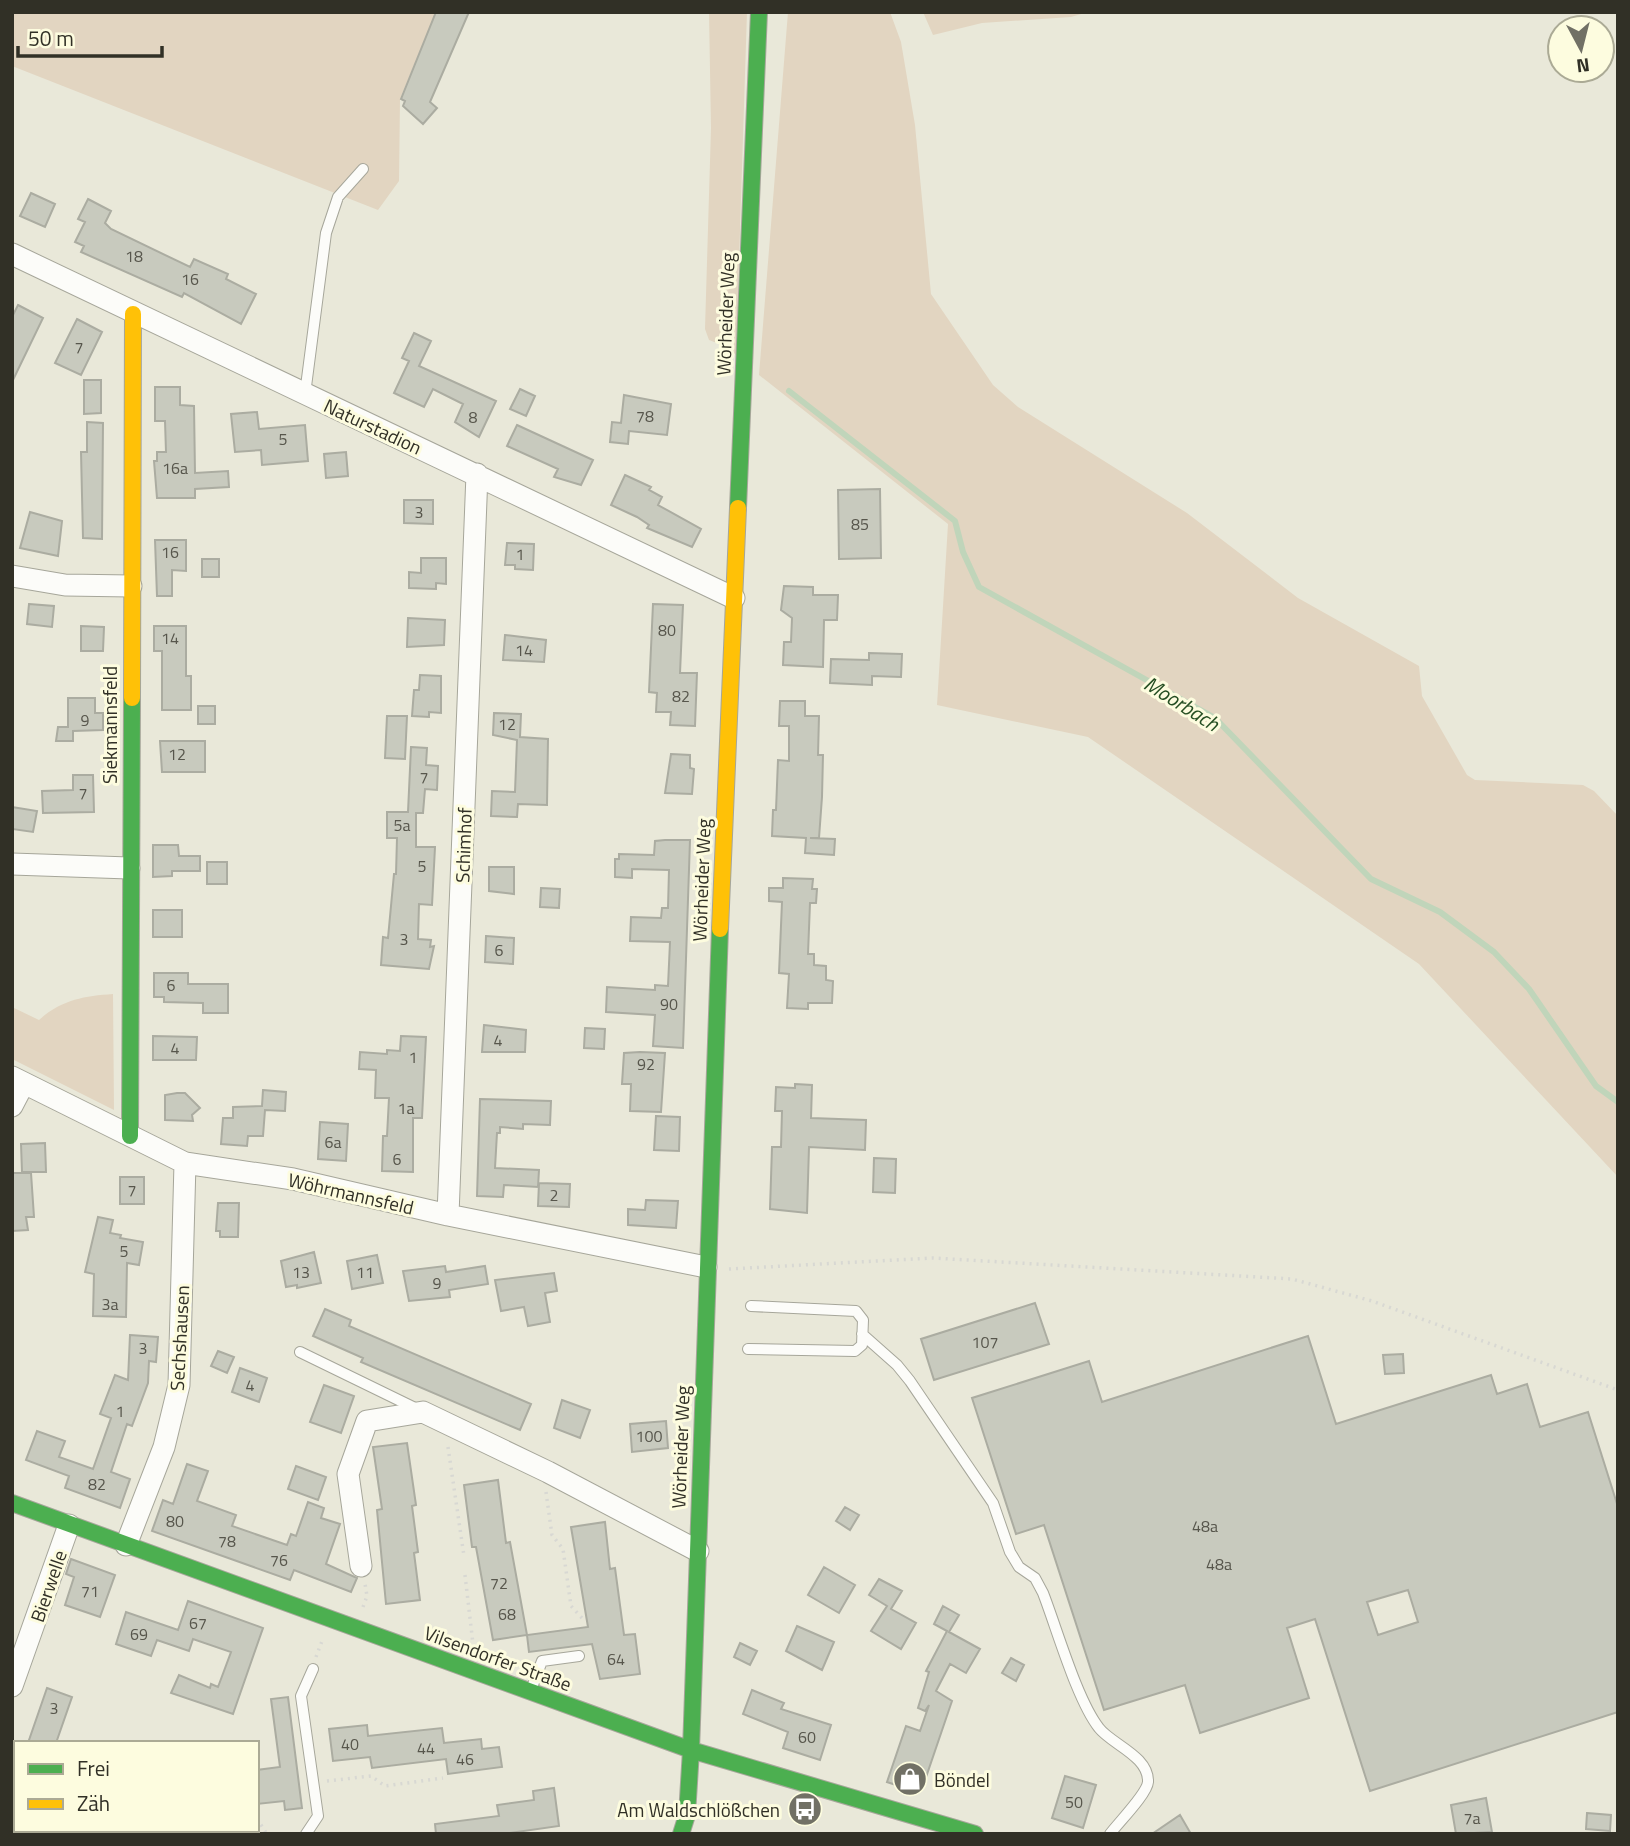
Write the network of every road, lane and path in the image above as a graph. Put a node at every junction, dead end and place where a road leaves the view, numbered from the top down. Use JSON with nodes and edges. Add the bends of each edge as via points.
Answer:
{"nodes":[{"id":1,"x":759,"y":12,"type":"edge"},
{"id":2,"x":363,"y":169,"type":"dead end"},
{"id":3,"x":12,"y":254,"type":"edge"},
{"id":4,"x":133,"y":314,"type":"junction"},
{"id":5,"x":305,"y":394,"type":"junction"},
{"id":6,"x":477,"y":474,"type":"junction"},
{"id":7,"x":12,"y":576,"type":"edge"},
{"id":8,"x":131,"y":586,"type":"junction"},
{"id":9,"x":734,"y":598,"type":"junction"},
{"id":10,"x":12,"y":864,"type":"edge"},
{"id":11,"x":129,"y":868,"type":"junction"},
{"id":12,"x":18,"y":1080,"type":"edge"},
{"id":13,"x":12,"y":1106,"type":"edge"},
{"id":14,"x":130,"y":1136,"type":"junction"},
{"id":15,"x":185,"y":1163,"type":"junction"},
{"id":16,"x":448,"y":1215,"type":"junction"},
{"id":17,"x":717,"y":1268,"type":"junction"},
{"id":18,"x":751,"y":1306,"type":"dead end"},
{"id":19,"x":863,"y":1334,"type":"junction"},
{"id":20,"x":748,"y":1349,"type":"dead end"},
{"id":21,"x":300,"y":1352,"type":"dead end"},
{"id":22,"x":1618,"y":1390,"type":"edge"},
{"id":23,"x":423,"y":1412,"type":"junction"},
{"id":24,"x":451,"y":1424,"type":"junction"},
{"id":25,"x":548,"y":1472,"type":"junction"},
{"id":26,"x":12,"y":1503,"type":"edge"},
{"id":27,"x":69,"y":1525,"type":"junction"},
{"id":28,"x":126,"y":1545,"type":"junction"},
{"id":29,"x":698,"y":1551,"type":"junction"},
{"id":30,"x":464,"y":1556,"type":"dead end"},
{"id":31,"x":361,"y":1566,"type":"joint"},
{"id":32,"x":465,"y":1575,"type":"dead end"},
{"id":33,"x":582,"y":1618,"type":"dead end"},
{"id":34,"x":330,"y":1620,"type":"junction"},
{"id":35,"x":356,"y":1629,"type":"junction"},
{"id":36,"x":579,"y":1656,"type":"dead end"},
{"id":37,"x":313,"y":1669,"type":"joint"},
{"id":38,"x":470,"y":1670,"type":"junction"},
{"id":39,"x":12,"y":1686,"type":"edge"},
{"id":40,"x":530,"y":1692,"type":"junction"},
{"id":41,"x":691,"y":1750,"type":"junction"},
{"id":42,"x":443,"y":1778,"type":"dead end"},
{"id":43,"x":314,"y":1783,"type":"junction"},
{"id":44,"x":306,"y":1834,"type":"edge"},
{"id":45,"x":681,"y":1834,"type":"edge"},
{"id":46,"x":975,"y":1834,"type":"edge"},
{"id":47,"x":1110,"y":1834,"type":"edge"}],
"edges":[{"from":1,"to":9,"type":"street","name":"Wörheider Weg"},
{"from":2,"to":5,"type":"lane","via":[[338,197],[326,233]]},
{"from":3,"to":4,"type":"street","name":"Naturstadion"},
{"from":4,"to":5,"type":"street","name":"Naturstadion"},
{"from":4,"to":8,"type":"street","name":"Siekmannsfeld"},
{"from":5,"to":6,"type":"street","name":"Naturstadion"},
{"from":6,"to":9,"type":"street","name":"Naturstadion"},
{"from":6,"to":16,"type":"street","name":"Schimhof"},
{"from":7,"to":8,"type":"street","via":[[65,585]]},
{"from":8,"to":11,"type":"street","name":"Siekmannsfeld"},
{"from":9,"to":17,"type":"street","name":"Wörheider Weg"},
{"from":10,"to":11,"type":"street"},
{"from":11,"to":14,"type":"street","name":"Siekmannsfeld"},
{"from":12,"to":13,"type":"street"},
{"from":12,"to":14,"type":"street","name":"Wöhrmannsfeld"},
{"from":14,"to":15,"type":"street","name":"Wöhrmannsfeld"},
{"from":15,"to":16,"type":"street","name":"Wöhrmannsfeld","via":[[293,1178]]},
{"from":15,"to":28,"type":"street","name":"Sechshausen","via":[[179,1385],[164,1447]]},
{"from":16,"to":17,"type":"street","name":"Wöhrmannsfeld"},
{"from":17,"to":22,"type":"path","via":[[933,1258],[1292,1279],[1371,1301]]},
{"from":17,"to":29,"type":"street","name":"Wörheider Weg"},
{"from":18,"to":19,"type":"lane","via":[[856,1311],[863,1320]]},
{"from":19,"to":20,"type":"lane","via":[[858,1351]]},
{"from":19,"to":47,"type":"lane","via":[[897,1364],[993,1503],[1010,1552],[1043,1593],[1089,1713],[1147,1775],[1146,1788]]},
{"from":21,"to":23,"type":"lane"},
{"from":23,"to":24,"type":"street"},
{"from":23,"to":31,"type":"street","via":[[367,1421],[348,1474]]},
{"from":24,"to":25,"type":"street"},
{"from":24,"to":30,"type":"path","via":[[446,1437]]},
{"from":25,"to":29,"type":"street"},
{"from":25,"to":33,"type":"path","via":[[544,1480],[552,1535],[563,1549],[571,1606]]},
{"from":26,"to":27,"type":"street","name":"Vilsendorfer Straße"},
{"from":27,"to":28,"type":"street","name":"Vilsendorfer Straße"},
{"from":27,"to":39,"type":"street","name":"Bierwelle"},
{"from":28,"to":34,"type":"street","name":"Vilsendorfer Straße"},
{"from":29,"to":41,"type":"street","name":"Wörheider Weg"},
{"from":31,"to":35,"type":"path","via":[[367,1596]]},
{"from":32,"to":38,"type":"path","via":[[474,1654]]},
{"from":34,"to":35,"type":"street","name":"Vilsendorfer Straße"},
{"from":34,"to":37,"type":"path"},
{"from":35,"to":38,"type":"street","name":"Vilsendorfer Straße"},
{"from":36,"to":40,"type":"lane","via":[[542,1661]]},
{"from":37,"to":43,"type":"lane","via":[[301,1696]]},
{"from":38,"to":40,"type":"street","name":"Vilsendorfer Straße"},
{"from":40,"to":41,"type":"street","name":"Vilsendorfer Straße"},
{"from":41,"to":45,"type":"street","via":[[687,1815]]},
{"from":41,"to":46,"type":"street","name":"Vilsendorfer Straße"},
{"from":42,"to":43,"type":"path","via":[[385,1786],[371,1776]]},
{"from":43,"to":44,"type":"lane","via":[[318,1816]]}]}
